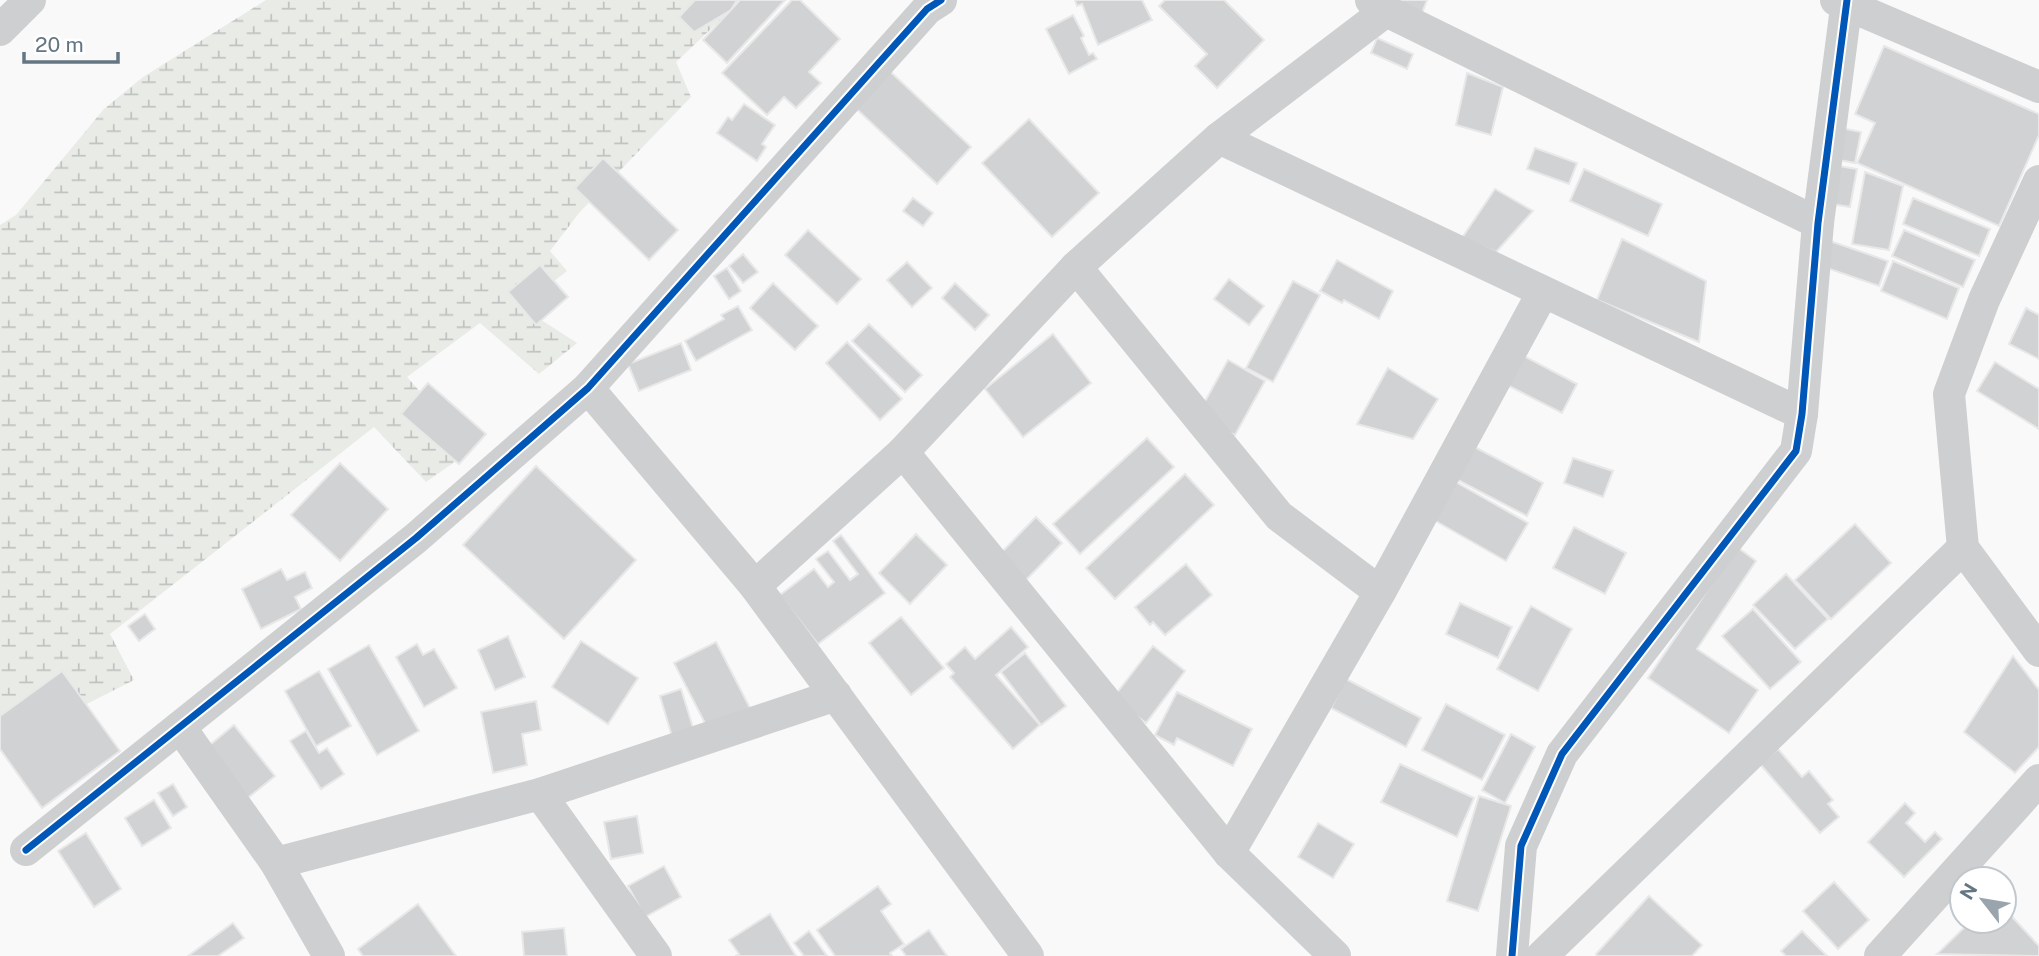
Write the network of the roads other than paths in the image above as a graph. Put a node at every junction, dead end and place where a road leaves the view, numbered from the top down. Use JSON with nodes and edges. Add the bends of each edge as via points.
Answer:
{"nodes":[{"id":1,"x":30,"y":0,"type":"edge"},
{"id":2,"x":941,"y":0,"type":"edge"},
{"id":3,"x":1843,"y":2,"type":"edge"},
{"id":4,"x":1379,"y":5,"type":"edge"},
{"id":5,"x":0,"y":30,"type":"edge"},
{"id":6,"x":2039,"y":86,"type":"edge"},
{"id":7,"x":1219,"y":138,"type":"junction"},
{"id":8,"x":2039,"y":181,"type":"edge"},
{"id":9,"x":1818,"y":223,"type":"junction"},
{"id":10,"x":1076,"y":267,"type":"junction"},
{"id":11,"x":1543,"y":292,"type":"junction"},
{"id":12,"x":588,"y":388,"type":"junction"},
{"id":13,"x":1801,"y":414,"type":"junction"},
{"id":14,"x":903,"y":452,"type":"junction"},
{"id":15,"x":1962,"y":548,"type":"junction"},
{"id":16,"x":755,"y":586,"type":"junction"},
{"id":17,"x":1380,"y":592,"type":"junction"},
{"id":18,"x":2039,"y":651,"type":"edge"},
{"id":19,"x":836,"y":695,"type":"junction"},
{"id":20,"x":180,"y":727,"type":"junction"},
{"id":21,"x":2039,"y":780,"type":"edge"},
{"id":22,"x":540,"y":794,"type":"junction"},
{"id":23,"x":26,"y":850,"type":"dead end"},
{"id":24,"x":1229,"y":853,"type":"junction"},
{"id":25,"x":276,"y":863,"type":"junction"},
{"id":26,"x":329,"y":956,"type":"edge"},
{"id":27,"x":656,"y":956,"type":"edge"},
{"id":28,"x":1028,"y":956,"type":"edge"},
{"id":29,"x":1335,"y":956,"type":"edge"},
{"id":30,"x":1512,"y":956,"type":"edge"},
{"id":31,"x":1542,"y":956,"type":"edge"},
{"id":32,"x":1880,"y":956,"type":"edge"}],
"edges":[{"from":1,"to":5,"type":"street"},
{"from":2,"to":12,"type":"street","via":[[927,9]]},
{"from":3,"to":6,"type":"street"},
{"from":3,"to":9,"type":"street"},
{"from":4,"to":7,"type":"street"},
{"from":4,"to":9,"type":"street"},
{"from":7,"to":10,"type":"street"},
{"from":7,"to":11,"type":"street"},
{"from":8,"to":15,"type":"street","via":[[1984,299],[1949,394]]},
{"from":9,"to":13,"type":"street"},
{"from":10,"to":14,"type":"street"},
{"from":10,"to":17,"type":"street","via":[[1279,516]]},
{"from":11,"to":13,"type":"street"},
{"from":11,"to":17,"type":"street"},
{"from":12,"to":16,"type":"street"},
{"from":12,"to":20,"type":"street","via":[[416,538]]},
{"from":13,"to":30,"type":"street","via":[[1796,451],[1562,754],[1521,846]]},
{"from":14,"to":16,"type":"street"},
{"from":14,"to":24,"type":"street"},
{"from":15,"to":18,"type":"street"},
{"from":15,"to":31,"type":"street"},
{"from":16,"to":19,"type":"street"},
{"from":17,"to":24,"type":"street"},
{"from":19,"to":22,"type":"street"},
{"from":19,"to":28,"type":"street"},
{"from":20,"to":23,"type":"street"},
{"from":20,"to":25,"type":"street"},
{"from":21,"to":32,"type":"street"},
{"from":22,"to":25,"type":"street"},
{"from":22,"to":27,"type":"street"},
{"from":24,"to":29,"type":"street"},
{"from":25,"to":26,"type":"street"}]}
